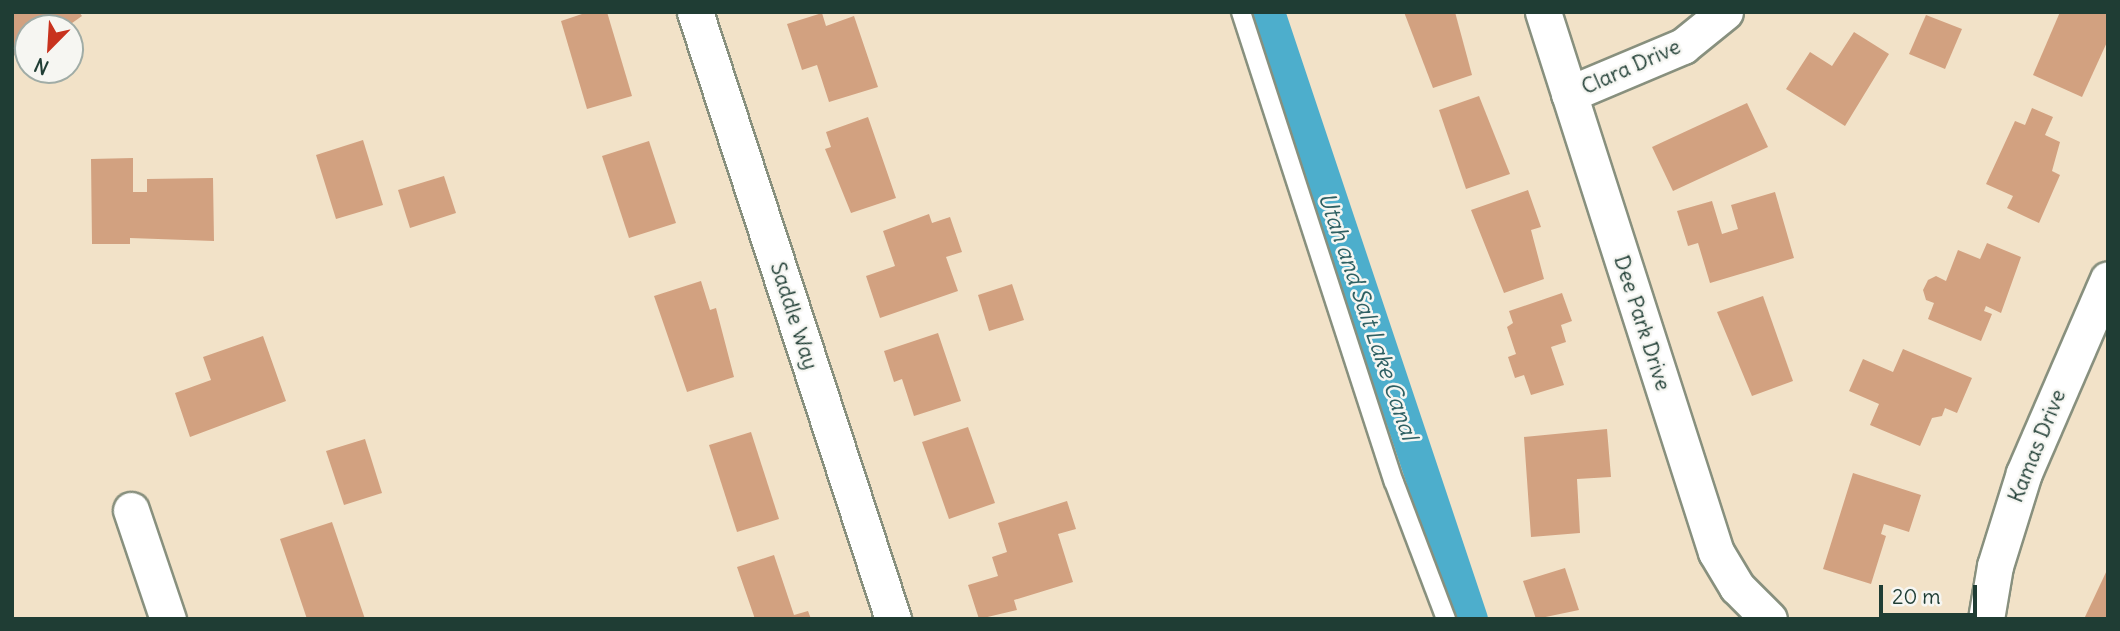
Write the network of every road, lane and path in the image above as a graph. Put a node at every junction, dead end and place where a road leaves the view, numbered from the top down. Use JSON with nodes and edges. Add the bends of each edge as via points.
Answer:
{"nodes":[{"id":1,"x":695,"y":12,"type":"edge"},
{"id":2,"x":1241,"y":12,"type":"edge"},
{"id":3,"x":1543,"y":12,"type":"edge"},
{"id":4,"x":1725,"y":12,"type":"edge"},
{"id":5,"x":1569,"y":94,"type":"junction"},
{"id":6,"x":2108,"y":279,"type":"edge"},
{"id":7,"x":131,"y":510,"type":"dead end"},
{"id":8,"x":168,"y":619,"type":"edge"},
{"id":9,"x":893,"y":619,"type":"edge"},
{"id":10,"x":1446,"y":619,"type":"edge"},
{"id":11,"x":1769,"y":619,"type":"edge"},
{"id":12,"x":1986,"y":619,"type":"edge"}],
"edges":[{"from":1,"to":9,"type":"street","name":"Saddle Way"},
{"from":2,"to":10,"type":"lane","via":[[1394,482]]},
{"from":3,"to":5,"type":"street","name":"Dee Park Drive"},
{"from":4,"to":5,"type":"street","name":"Clara Drive","via":[[1683,46]]},
{"from":5,"to":11,"type":"street","name":"Dee Park Drive","via":[[1716,552],[1737,587]]},
{"from":6,"to":12,"type":"street","name":"Kamas Drive","via":[[2024,473],[1995,566]]},
{"from":7,"to":8,"type":"street"}]}
